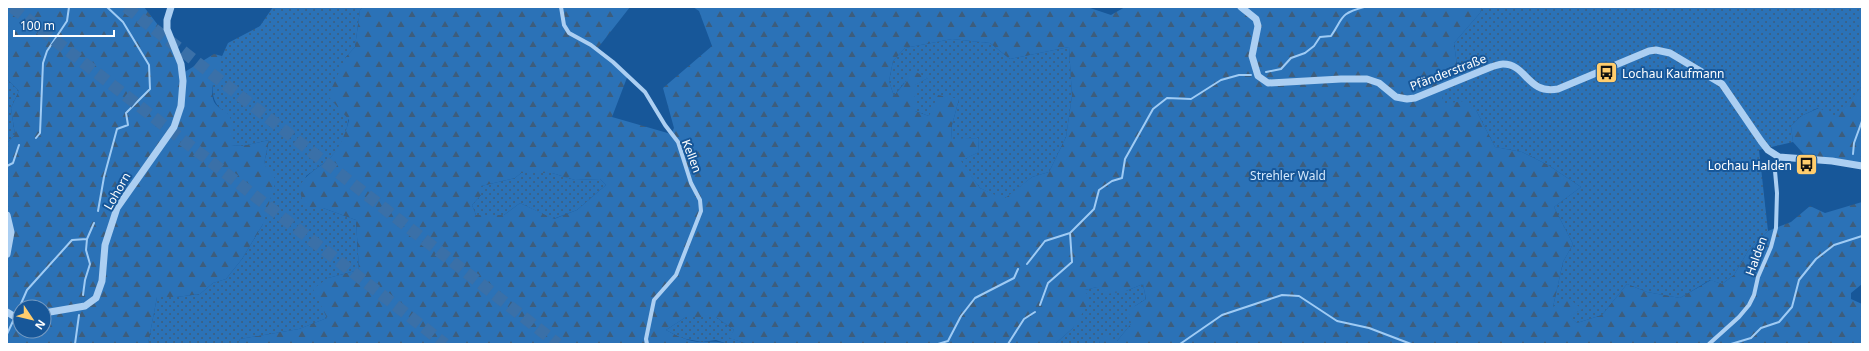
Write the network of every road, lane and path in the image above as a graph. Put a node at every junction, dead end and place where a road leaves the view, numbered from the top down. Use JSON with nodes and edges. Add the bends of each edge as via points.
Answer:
{"nodes":[{"id":1,"x":171,"y":7,"type":"edge"},
{"id":2,"x":561,"y":7,"type":"edge"},
{"id":3,"x":1242,"y":7,"type":"edge"},
{"id":4,"x":1780,"y":157,"type":"junction"},
{"id":5,"x":1862,"y":166,"type":"edge"},
{"id":6,"x":7,"y":214,"type":"edge"},
{"id":7,"x":7,"y":254,"type":"edge"},
{"id":8,"x":52,"y":312,"type":"edge"},
{"id":9,"x":1710,"y":343,"type":"edge"},
{"id":10,"x":647,"y":344,"type":"edge"}],
"edges":[{"from":1,"to":8,"type":"street","name":"Lohorn","via":[[167,20],[168,29],[183,74],[180,106],[174,126],[117,208],[105,245],[102,281],[96,298],[85,306]]},
{"from":2,"to":10,"type":"street","name":"Kellen","via":[[564,25],[569,33],[591,45],[646,92],[678,142],[691,183],[700,200],[701,211],[676,275],[654,300]]},
{"from":3,"to":4,"type":"street","name":"Pfänderstraße","via":[[1257,22],[1252,56],[1258,76],[1264,82],[1367,79],[1379,83],[1401,99],[1415,98],[1504,64],[1517,69],[1538,88],[1549,91],[1649,51],[1670,53],[1722,84],[1768,150]]},
{"from":4,"to":5,"type":"street"},
{"from":4,"to":9,"type":"street","name":"Halden","via":[[1775,171],[1776,228],[1754,295],[1739,317]]},
{"from":6,"to":7,"type":"street","via":[[11,232]]}]}
